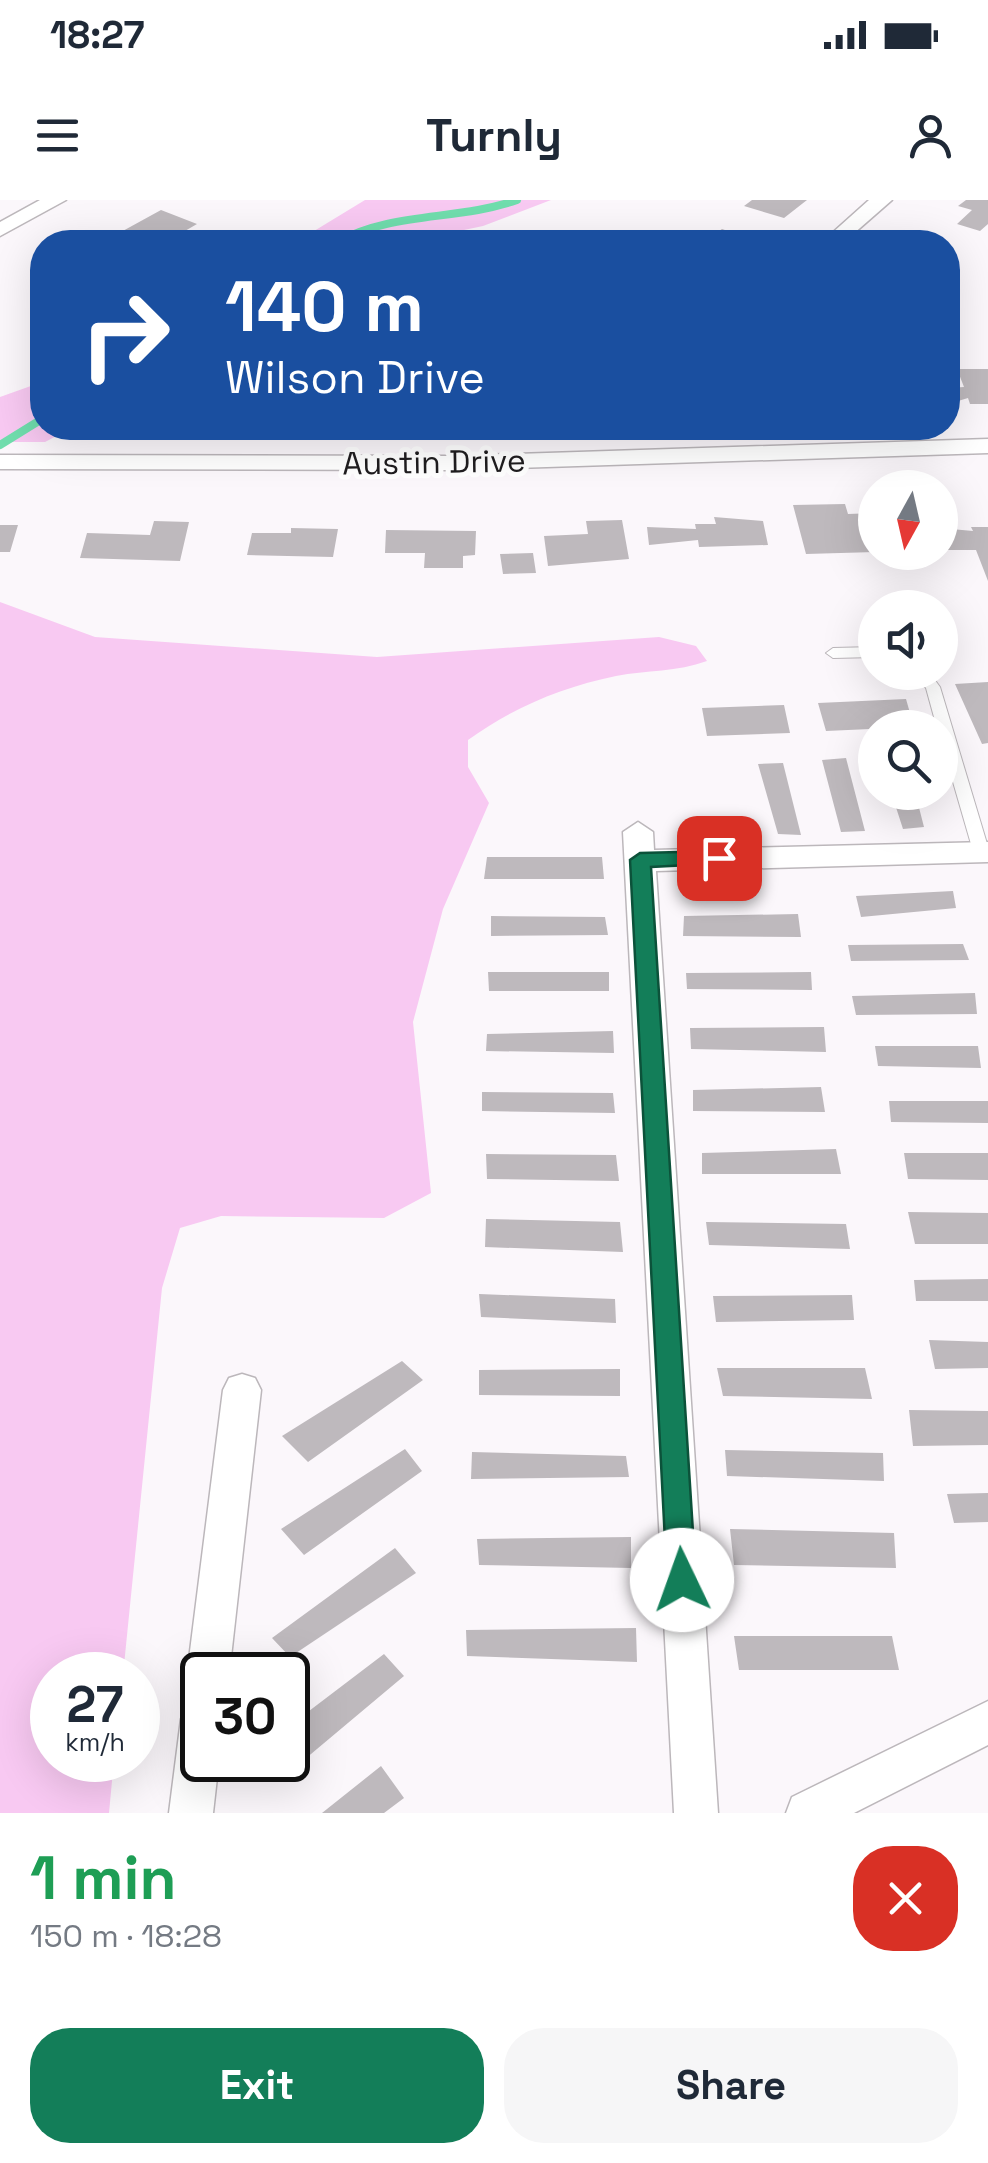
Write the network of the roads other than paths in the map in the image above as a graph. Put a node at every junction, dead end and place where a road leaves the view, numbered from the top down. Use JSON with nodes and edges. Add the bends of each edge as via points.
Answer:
{"nodes":[{"id":1,"x":56,"y":200,"type":"edge"},
{"id":2,"x":882,"y":200,"type":"edge"},
{"id":3,"x":0,"y":230,"type":"edge"},
{"id":4,"x":846,"y":230,"type":"edge"},
{"id":5,"x":723,"y":440,"type":"edge"},
{"id":6,"x":988,"y":446,"type":"edge"},
{"id":7,"x":726,"y":455,"type":"junction"},
{"id":8,"x":0,"y":462,"type":"edge"},
{"id":9,"x":858,"y":652,"type":"edge"},
{"id":10,"x":833,"y":653,"type":"dead end"},
{"id":11,"x":934,"y":690,"type":"edge"},
{"id":12,"x":985,"y":852,"type":"edge"},
{"id":13,"x":242,"y":1390,"type":"dead end"},
{"id":14,"x":211,"y":1652,"type":"edge"},
{"id":15,"x":988,"y":1722,"type":"edge"},
{"id":16,"x":195,"y":1782,"type":"edge"},
{"id":17,"x":191,"y":1813,"type":"edge"},
{"id":18,"x":696,"y":1813,"type":"edge"},
{"id":19,"x":808,"y":1813,"type":"edge"}],
"edges":[{"from":1,"to":3,"type":"street"},
{"from":2,"to":4,"type":"street"},
{"from":5,"to":7,"type":"street"},
{"from":6,"to":7,"type":"street","name":"Austin Drive"},
{"from":7,"to":8,"type":"street","name":"Austin Drive","via":[[449,463]]},
{"from":9,"to":10,"type":"lane"},
{"from":11,"to":12,"type":"lane"},
{"from":12,"to":18,"type":"street","via":[[639,846]]},
{"from":13,"to":14,"type":"street"},
{"from":15,"to":19,"type":"street"},
{"from":16,"to":17,"type":"street"}]}
